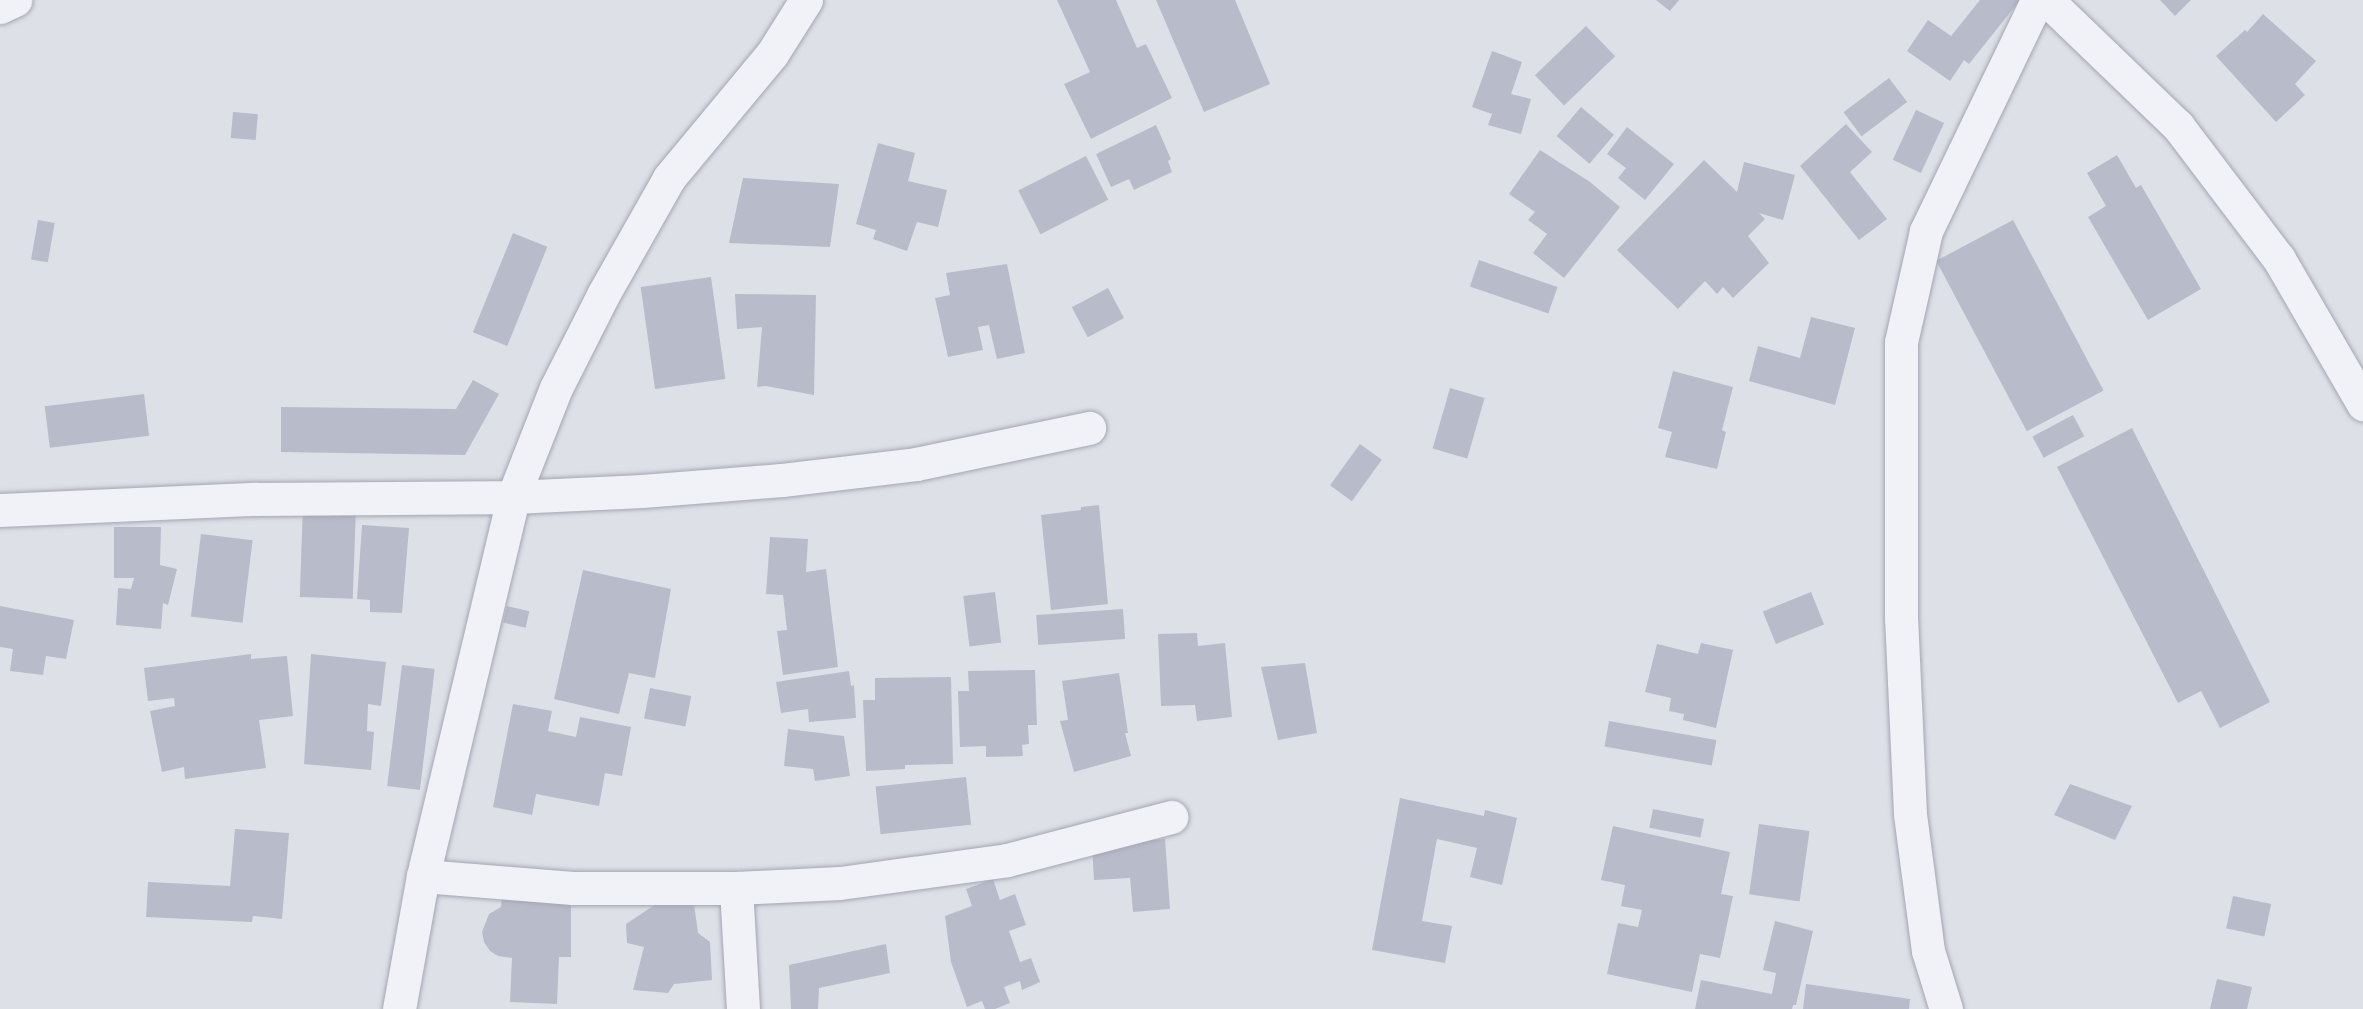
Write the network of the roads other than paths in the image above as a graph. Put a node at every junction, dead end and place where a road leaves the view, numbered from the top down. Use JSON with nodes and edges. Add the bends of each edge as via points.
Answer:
{"nodes":[{"id":1,"x":15,"y":0,"type":"edge"},
{"id":2,"x":806,"y":0,"type":"edge"},
{"id":3,"x":2037,"y":0,"type":"edge"},
{"id":4,"x":2047,"y":0,"type":"edge"},
{"id":5,"x":0,"y":7,"type":"edge"},
{"id":6,"x":2363,"y":404,"type":"edge"},
{"id":7,"x":1089,"y":428,"type":"dead end"},
{"id":8,"x":513,"y":496,"type":"junction"},
{"id":9,"x":0,"y":510,"type":"edge"},
{"id":10,"x":1172,"y":816,"type":"dead end"},
{"id":11,"x":423,"y":876,"type":"junction"},
{"id":12,"x":736,"y":888,"type":"junction"},
{"id":13,"x":399,"y":1009,"type":"edge"},
{"id":14,"x":743,"y":1009,"type":"edge"},
{"id":15,"x":1946,"y":1009,"type":"edge"}],
"edges":[{"from":1,"to":5,"type":"street"},
{"from":2,"to":8,"type":"street","via":[[772,54],[669,178],[556,388]]},
{"from":3,"to":15,"type":"street","via":[[1926,231],[1902,342],[1900,619],[1910,814],[1928,951]]},
{"from":4,"to":6,"type":"street","via":[[2178,126],[2280,259]]},
{"from":7,"to":8,"type":"street","via":[[916,464],[783,480]]},
{"from":8,"to":9,"type":"street","via":[[256,499]]},
{"from":8,"to":11,"type":"street"},
{"from":10,"to":12,"type":"street","via":[[1007,860],[840,883]]},
{"from":11,"to":12,"type":"street","via":[[573,888]]},
{"from":11,"to":13,"type":"street"},
{"from":12,"to":14,"type":"street"}]}
